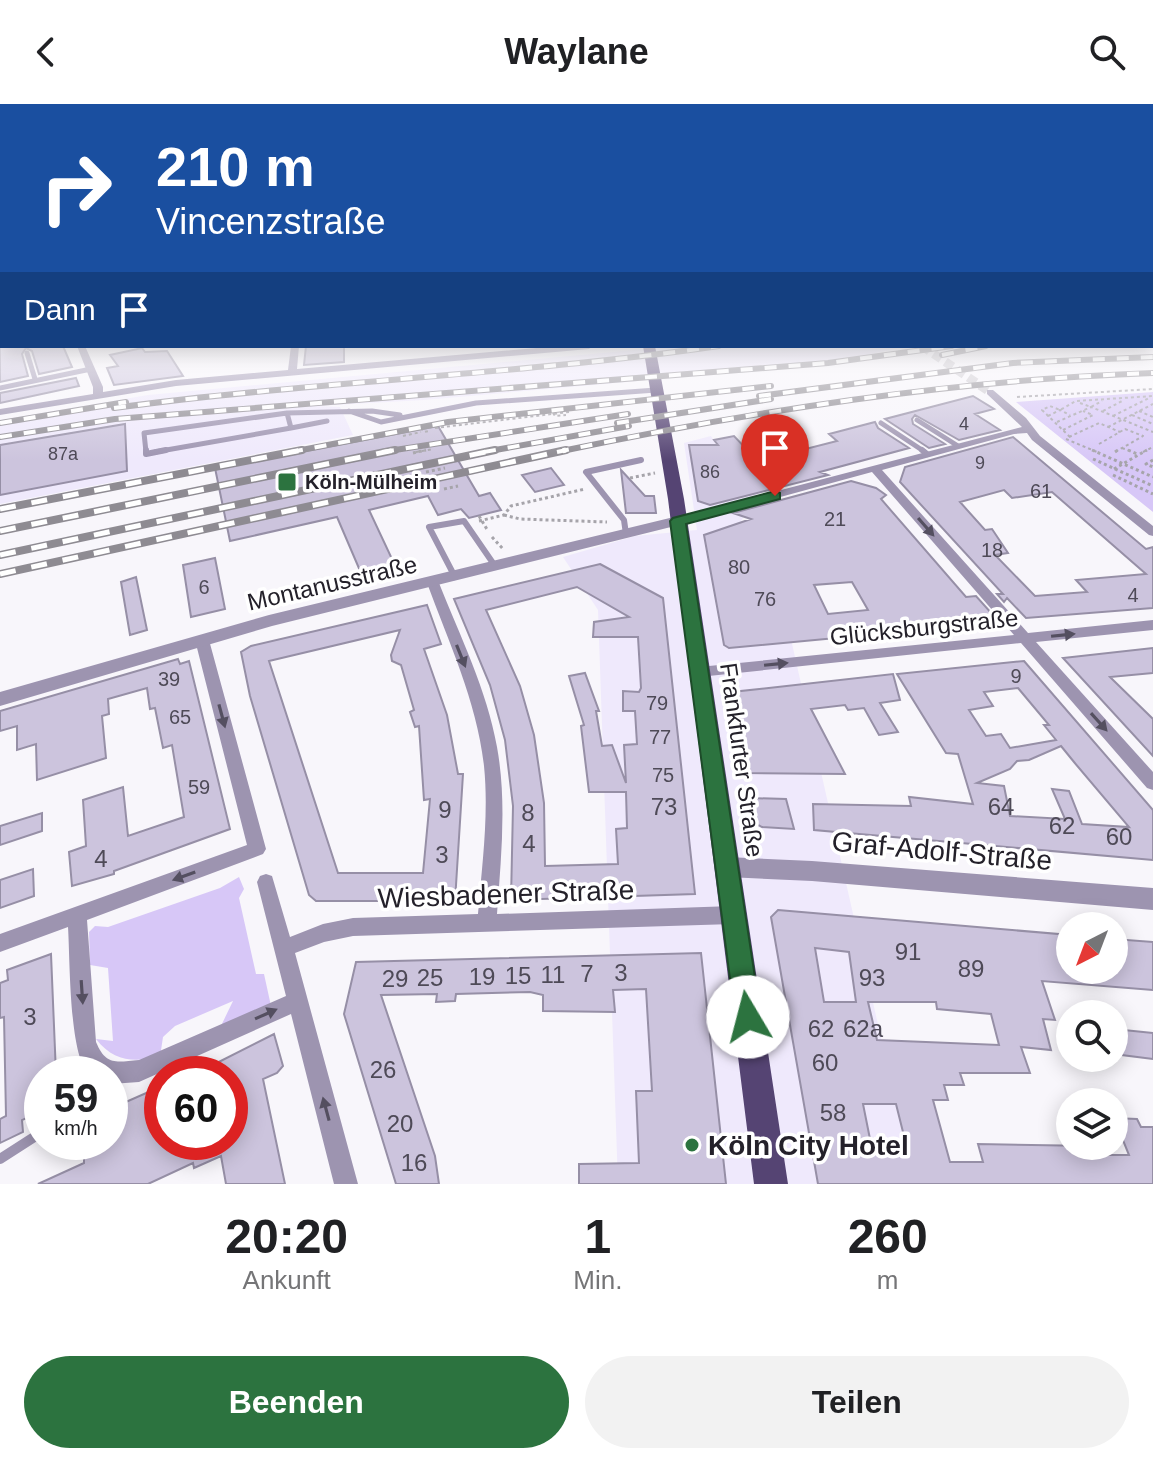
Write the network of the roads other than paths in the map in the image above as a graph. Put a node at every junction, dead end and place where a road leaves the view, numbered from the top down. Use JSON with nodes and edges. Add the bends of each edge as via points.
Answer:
{"nodes":[{"id":1,"x":29,"y":360,"type":"edge"},
{"id":2,"x":87,"y":360,"type":"edge"},
{"id":3,"x":293,"y":360,"type":"edge"},
{"id":4,"x":431,"y":360,"type":"edge"},
{"id":5,"x":651,"y":360,"type":"edge"},
{"id":6,"x":91,"y":369,"type":"junction"},
{"id":7,"x":292,"y":373,"type":"junction"},
{"id":8,"x":35,"y":379,"type":"junction"},
{"id":9,"x":0,"y":388,"type":"edge"},
{"id":10,"x":656,"y":390,"type":"junction"},
{"id":11,"x":98,"y":394,"type":"junction"},
{"id":12,"x":994,"y":395,"type":"tunnel mouth"},
{"id":13,"x":349,"y":411,"type":"junction"},
{"id":14,"x":0,"y":412,"type":"edge"},
{"id":15,"x":287,"y":413,"type":"junction"},
{"id":16,"x":405,"y":416,"type":"junction"},
{"id":17,"x":917,"y":420,"type":"dead end"},
{"id":18,"x":327,"y":421,"type":"dead end"},
{"id":19,"x":881,"y":423,"type":"dead end"},
{"id":20,"x":291,"y":428,"type":"junction"},
{"id":21,"x":1029,"y":430,"type":"junction"},
{"id":22,"x":958,"y":446,"type":"junction"},
{"id":23,"x":927,"y":454,"type":"junction"},
{"id":24,"x":641,"y":460,"type":"dead end"},
{"id":25,"x":875,"y":469,"type":"junction"},
{"id":26,"x":678,"y":521,"type":"junction"},
{"id":27,"x":620,"y":528,"type":"junction"},
{"id":28,"x":1153,"y":532,"type":"edge"},
{"id":29,"x":495,"y":566,"type":"junction"},
{"id":30,"x":455,"y":577,"type":"junction"},
{"id":31,"x":433,"y":583,"type":"junction"},
{"id":32,"x":1153,"y":625,"type":"edge"},
{"id":33,"x":1025,"y":639,"type":"junction"},
{"id":34,"x":202,"y":640,"type":"junction"},
{"id":35,"x":699,"y":672,"type":"junction"},
{"id":36,"x":0,"y":699,"type":"edge"},
{"id":37,"x":1153,"y":783,"type":"edge"},
{"id":38,"x":727,"y":867,"type":"junction"},
{"id":39,"x":266,"y":882,"type":"dead end"},
{"id":40,"x":1153,"y":899,"type":"edge"},
{"id":41,"x":77,"y":914,"type":"junction"},
{"id":42,"x":733,"y":915,"type":"junction"},
{"id":43,"x":487,"y":922,"type":"junction"},
{"id":44,"x":0,"y":943,"type":"edge"},
{"id":45,"x":283,"y":949,"type":"junction"},
{"id":46,"x":297,"y":1001,"type":"junction"},
{"id":47,"x":91,"y":1056,"type":"edge"},
{"id":48,"x":128,"y":1072,"type":"edge"},
{"id":49,"x":24,"y":1144,"type":"edge"},
{"id":50,"x":0,"y":1159,"type":"edge"},
{"id":51,"x":346,"y":1184,"type":"edge"},
{"id":52,"x":771,"y":1184,"type":"edge"}],
"edges":[{"from":1,"to":8,"type":"lane"},
{"from":2,"to":6,"type":"street"},
{"from":3,"to":7,"type":"street"},
{"from":4,"to":7,"type":"street"},
{"from":5,"to":10,"type":"main road","name":"Frankfurter Straße"},
{"from":6,"to":8,"type":"lane"},
{"from":6,"to":11,"type":"street"},
{"from":7,"to":11,"type":"street"},
{"from":8,"to":9,"type":"lane"},
{"from":10,"to":16,"type":"lane","via":[[518,399]]},
{"from":10,"to":26,"type":"main road","name":"Frankfurter Straße"},
{"from":11,"to":14,"type":"street"},
{"from":12,"to":21,"type":"street"},
{"from":13,"to":15,"type":"lane"},
{"from":13,"to":16,"type":"lane"},
{"from":13,"to":16,"type":"lane","via":[[376,422]]},
{"from":15,"to":20,"type":"lane"},
{"from":15,"to":20,"type":"lane","via":[[144,433],[146,454]]},
{"from":17,"to":22,"type":"lane"},
{"from":18,"to":20,"type":"lane"},
{"from":19,"to":23,"type":"lane"},
{"from":21,"to":22,"type":"street"},
{"from":21,"to":28,"type":"street"},
{"from":22,"to":23,"type":"street"},
{"from":23,"to":25,"type":"street"},
{"from":24,"to":27,"type":"lane","via":[[586,472],[624,520]]},
{"from":25,"to":26,"type":"street"},
{"from":25,"to":33,"type":"street","one_way":true},
{"from":26,"to":27,"type":"street","name":"Montanusstraße"},
{"from":26,"to":35,"type":"main road","name":"Frankfurter Straße"},
{"from":27,"to":29,"type":"street","name":"Montanusstraße"},
{"from":29,"to":30,"type":"street","name":"Montanusstraße"},
{"from":29,"to":30,"type":"lane","via":[[464,521],[429,527]]},
{"from":30,"to":31,"type":"street","name":"Montanusstraße"},
{"from":31,"to":34,"type":"street","name":"Montanusstraße"},
{"from":31,"to":43,"type":"street","one_way":true,"via":[[475,689],[489,747],[494,801]]},
{"from":33,"to":32,"type":"street","name":"Glücksburgstraße","one_way":true},
{"from":35,"to":33,"type":"street","name":"Glücksburgstraße","one_way":true},
{"from":33,"to":37,"type":"street","one_way":true},
{"from":34,"to":36,"type":"street","name":"Montanusstraße"},
{"from":34,"to":41,"type":"street","one_way":true,"via":[[257,849]]},
{"from":35,"to":38,"type":"main road","name":"Frankfurter Straße"},
{"from":38,"to":40,"type":"street","name":"Graf-Adolf-Straße"},
{"from":38,"to":42,"type":"main road","name":"Frankfurter Straße"},
{"from":39,"to":45,"type":"street"},
{"from":41,"to":44,"type":"street"},
{"from":41,"to":47,"type":"street","one_way":true},
{"from":42,"to":43,"type":"street","name":"Wiesbadener Straße"},
{"from":42,"to":52,"type":"main road","name":"Frankfurter Straße"},
{"from":43,"to":45,"type":"street","name":"Wiesbadener Straße","via":[[353,927]]},
{"from":45,"to":46,"type":"street"},
{"from":48,"to":46,"type":"street","one_way":true},
{"from":51,"to":46,"type":"street","one_way":true},
{"from":49,"to":50,"type":"lane"}]}
